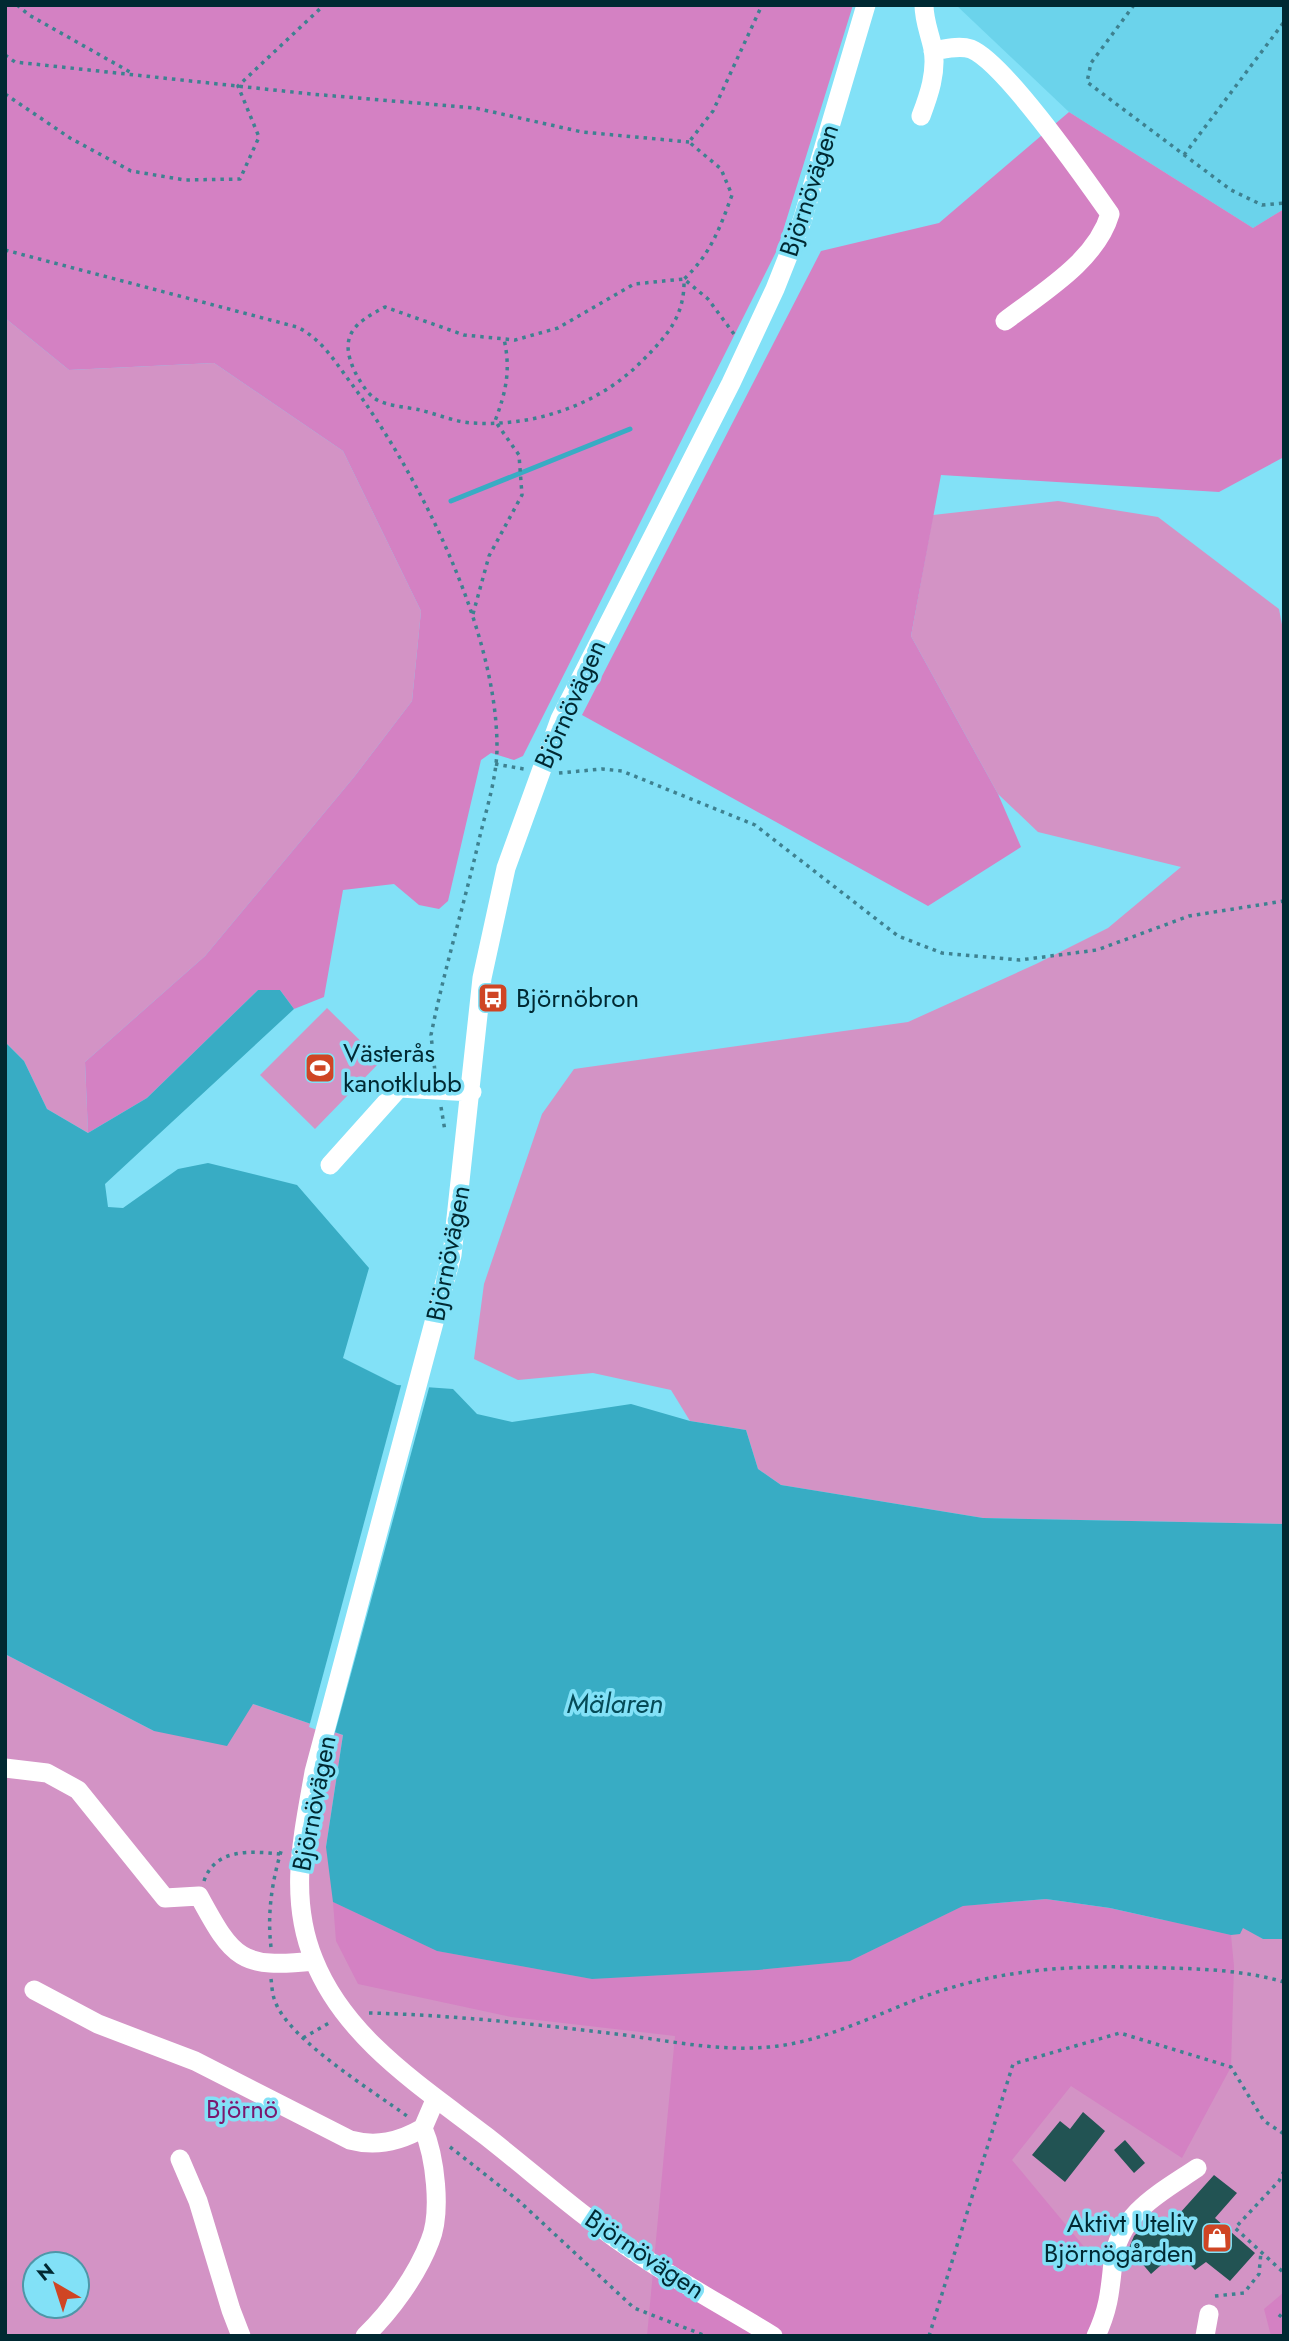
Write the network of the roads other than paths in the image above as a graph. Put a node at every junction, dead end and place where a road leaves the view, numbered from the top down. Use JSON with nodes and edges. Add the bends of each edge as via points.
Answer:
{"nodes":[{"id":1,"x":866,"y":5,"type":"edge"},
{"id":2,"x":924,"y":5,"type":"edge"},
{"id":3,"x":933,"y":51,"type":"junction"},
{"id":4,"x":921,"y":116,"type":"dead end"},
{"id":5,"x":1005,"y":321,"type":"dead end"},
{"id":6,"x":472,"y":1092,"type":"junction"},
{"id":7,"x":330,"y":1165,"type":"dead end"},
{"id":8,"x":5,"y":1768,"type":"edge"},
{"id":9,"x":314,"y":1961,"type":"junction"},
{"id":10,"x":34,"y":1990,"type":"dead end"},
{"id":11,"x":435,"y":2100,"type":"junction"},
{"id":12,"x":423,"y":2128,"type":"junction"},
{"id":13,"x":180,"y":2159,"type":"dead end"},
{"id":14,"x":1197,"y":2168,"type":"dead end"},
{"id":15,"x":1209,"y":2314,"type":"road end"},
{"id":16,"x":242,"y":2336,"type":"edge"},
{"id":17,"x":365,"y":2336,"type":"edge"},
{"id":18,"x":773,"y":2336,"type":"edge"},
{"id":19,"x":1096,"y":2336,"type":"edge"},
{"id":20,"x":1205,"y":2336,"type":"edge"}],
"edges":[{"from":1,"to":6,"type":"street","name":"Björnövägen","via":[[802,221],[746,351],[560,719],[539,772],[506,868],[488,953]]},
{"from":2,"to":3,"type":"street"},
{"from":3,"to":4,"type":"street","via":[[933,76]]},
{"from":3,"to":5,"type":"street","via":[[961,47],[984,59],[1039,117],[1110,214],[1094,246]]},
{"from":6,"to":7,"type":"street","via":[[399,1088]]},
{"from":6,"to":9,"type":"street","name":"Björnövägen","via":[[452,1255],[314,1772],[300,1852],[298,1905]]},
{"from":8,"to":9,"type":"street","via":[[47,1773],[78,1790],[165,1898],[199,1896],[220,1936],[246,1960],[272,1966]]},
{"from":9,"to":11,"type":"street","name":"Björnövägen","via":[[344,2014]]},
{"from":10,"to":12,"type":"street","via":[[98,2024],[195,2062],[350,2140],[393,2142]]},
{"from":11,"to":12,"type":"street"},
{"from":11,"to":18,"type":"street","name":"Björnövägen","via":[[639,2256]]},
{"from":12,"to":17,"type":"street","via":[[435,2184],[432,2239],[397,2297]]},
{"from":13,"to":16,"type":"street"},
{"from":14,"to":19,"type":"street","via":[[1141,2205],[1128,2222]]},
{"from":15,"to":20,"type":"street"}]}
